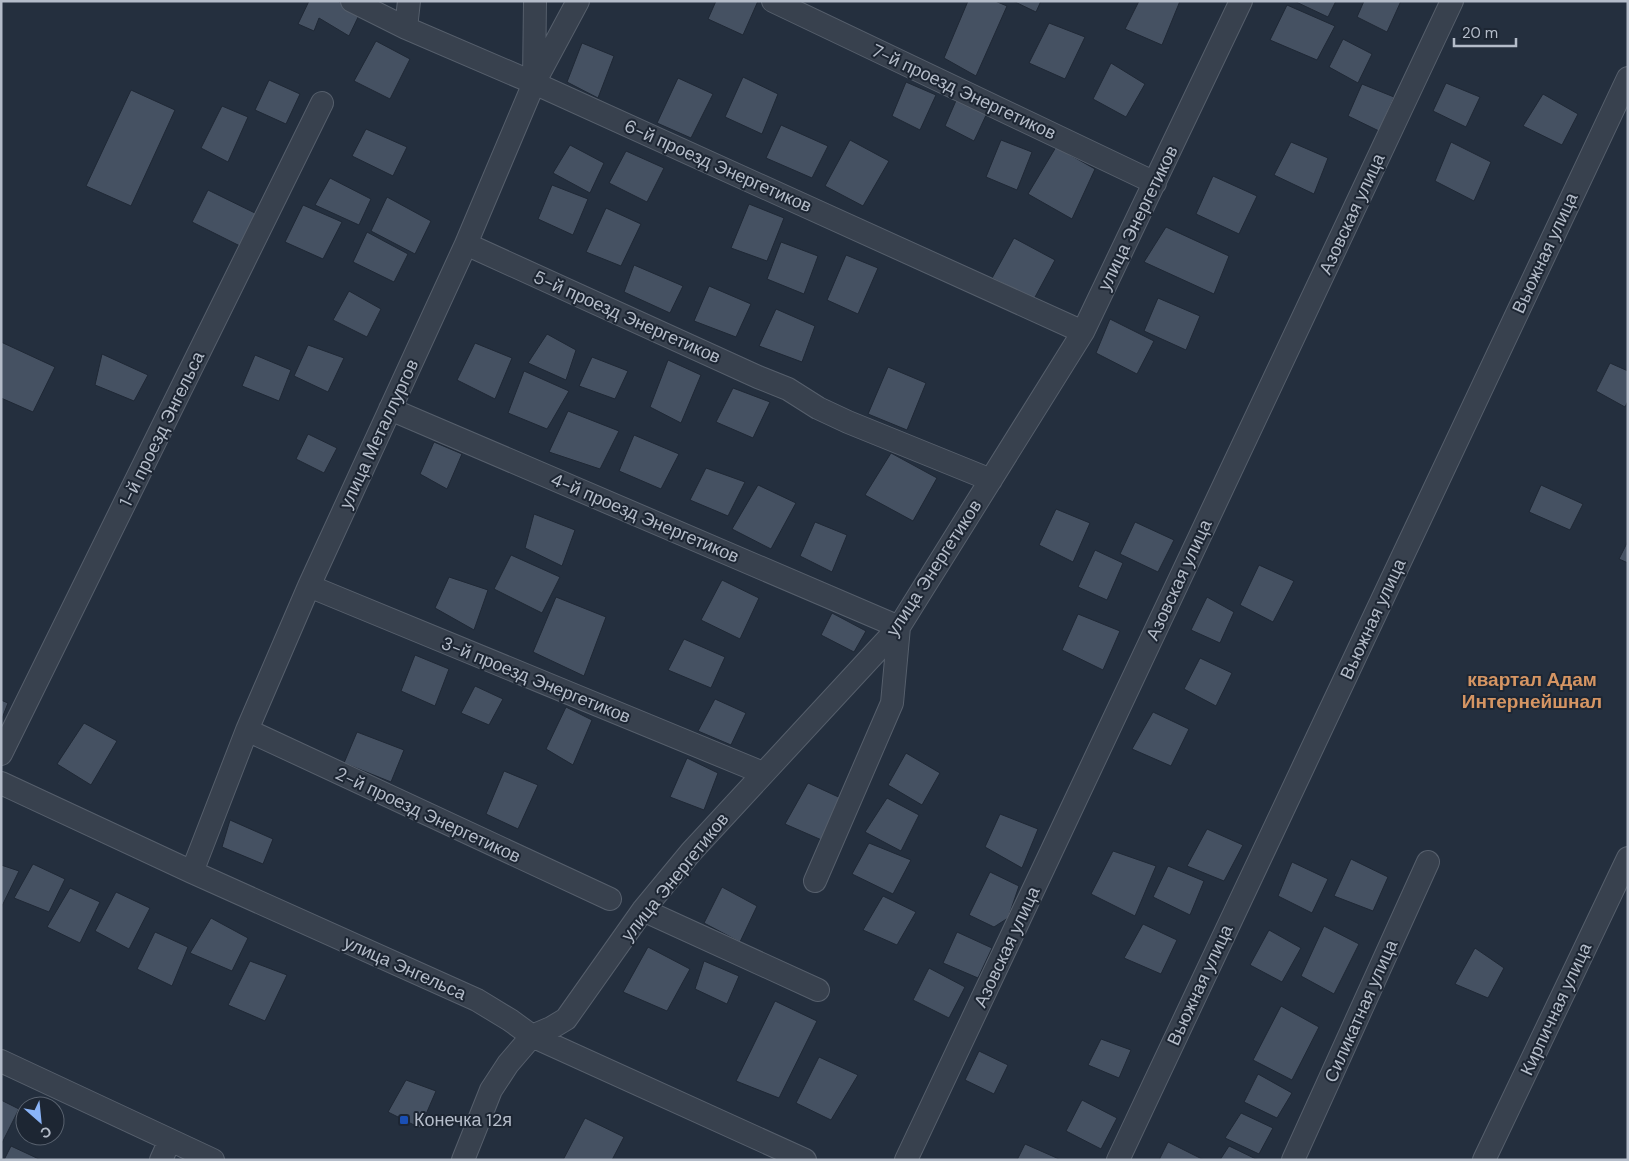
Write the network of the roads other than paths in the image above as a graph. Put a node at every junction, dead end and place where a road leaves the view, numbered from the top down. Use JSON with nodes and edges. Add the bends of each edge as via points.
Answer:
{"nodes":[{"id":1,"x":352,"y":1,"type":"edge"},
{"id":2,"x":409,"y":1,"type":"edge"},
{"id":3,"x":535,"y":1,"type":"edge"},
{"id":4,"x":578,"y":1,"type":"edge"},
{"id":5,"x":772,"y":1,"type":"edge"},
{"id":6,"x":1452,"y":1,"type":"edge"},
{"id":7,"x":1240,"y":2,"type":"edge"},
{"id":8,"x":406,"y":28,"type":"junction"},
{"id":9,"x":1628,"y":78,"type":"edge"},
{"id":10,"x":534,"y":83,"type":"junction"},
{"id":11,"x":322,"y":103,"type":"dead end"},
{"id":12,"x":1155,"y":183,"type":"junction"},
{"id":13,"x":466,"y":244,"type":"junction"},
{"id":14,"x":1083,"y":332,"type":"junction"},
{"id":15,"x":390,"y":409,"type":"junction"},
{"id":16,"x":991,"y":480,"type":"junction"},
{"id":17,"x":310,"y":586,"type":"junction"},
{"id":18,"x":900,"y":627,"type":"junction"},
{"id":19,"x":247,"y":730,"type":"junction"},
{"id":20,"x":1,"y":754,"type":"edge"},
{"id":21,"x":763,"y":773,"type":"junction"},
{"id":22,"x":1,"y":784,"type":"edge"},
{"id":23,"x":1628,"y":858,"type":"edge"},
{"id":24,"x":1428,"y":862,"type":"dead end"},
{"id":25,"x":192,"y":872,"type":"junction"},
{"id":26,"x":815,"y":881,"type":"dead end"},
{"id":27,"x":610,"y":899,"type":"dead end"},
{"id":28,"x":643,"y":910,"type":"junction"},
{"id":29,"x":818,"y":990,"type":"dead end"},
{"id":30,"x":532,"y":1036,"type":"junction"},
{"id":31,"x":1,"y":1061,"type":"edge"},
{"id":32,"x":165,"y":1150,"type":"edge"},
{"id":33,"x":213,"y":1160,"type":"edge"},
{"id":34,"x":463,"y":1160,"type":"edge"},
{"id":35,"x":805,"y":1160,"type":"edge"},
{"id":36,"x":906,"y":1160,"type":"edge"},
{"id":37,"x":1118,"y":1160,"type":"edge"},
{"id":38,"x":1293,"y":1160,"type":"edge"},
{"id":39,"x":1484,"y":1160,"type":"edge"}],
"edges":[{"from":1,"to":8,"type":"street","name":"6-й проезд Энергетиков"},
{"from":2,"to":8,"type":"street"},
{"from":3,"to":10,"type":"street"},
{"from":4,"to":10,"type":"street","name":"улица Металлургов"},
{"from":5,"to":12,"type":"street","name":"7-й проезд Энергетиков"},
{"from":6,"to":36,"type":"street","name":"Азовская улица"},
{"from":7,"to":12,"type":"street","name":"улица Энергетиков"},
{"from":8,"to":10,"type":"street","name":"6-й проезд Энергетиков"},
{"from":9,"to":37,"type":"street","name":"Вьюжная улица"},
{"from":10,"to":13,"type":"street","name":"улица Металлургов"},
{"from":10,"to":14,"type":"street","name":"6-й проезд Энергетиков"},
{"from":11,"to":20,"type":"street","name":"1-й проезд Энгельса"},
{"from":12,"to":14,"type":"street","name":"улица Энергетиков"},
{"from":13,"to":15,"type":"street","name":"улица Металлургов"},
{"from":13,"to":16,"type":"street","name":"5-й проезд Энергетиков","via":[[788,389],[848,422]]},
{"from":14,"to":16,"type":"street","name":"улица Энергетиков"},
{"from":15,"to":17,"type":"street","name":"улица Металлургов"},
{"from":15,"to":18,"type":"street","name":"4-й проезд Энергетиков"},
{"from":16,"to":18,"type":"street","name":"улица Энергетиков"},
{"from":17,"to":19,"type":"street","name":"улица Металлургов"},
{"from":17,"to":21,"type":"street","name":"3-й проезд Энергетиков"},
{"from":18,"to":21,"type":"street","name":"улица Энергетиков"},
{"from":18,"to":26,"type":"street","via":[[892,703]]},
{"from":19,"to":25,"type":"street","name":"улица Металлургов"},
{"from":19,"to":27,"type":"street","name":"2-й проезд Энергетиков"},
{"from":21,"to":28,"type":"street","name":"улица Энергетиков"},
{"from":22,"to":25,"type":"street","name":"улица Энгельса"},
{"from":23,"to":39,"type":"street","name":"Кирпичная улица"},
{"from":24,"to":38,"type":"street","name":"Силикатная улица"},
{"from":25,"to":30,"type":"street","name":"улица Энгельса","via":[[478,1000]]},
{"from":28,"to":29,"type":"street"},
{"from":28,"to":30,"type":"street","name":"улица Энергетиков","via":[[566,1019]]},
{"from":30,"to":34,"type":"street","name":"улица Энергетиков","via":[[508,1064],[492,1090]]},
{"from":30,"to":35,"type":"street","name":"улица Энгельса"},
{"from":31,"to":32,"type":"street"},
{"from":32,"to":33,"type":"street"}]}
